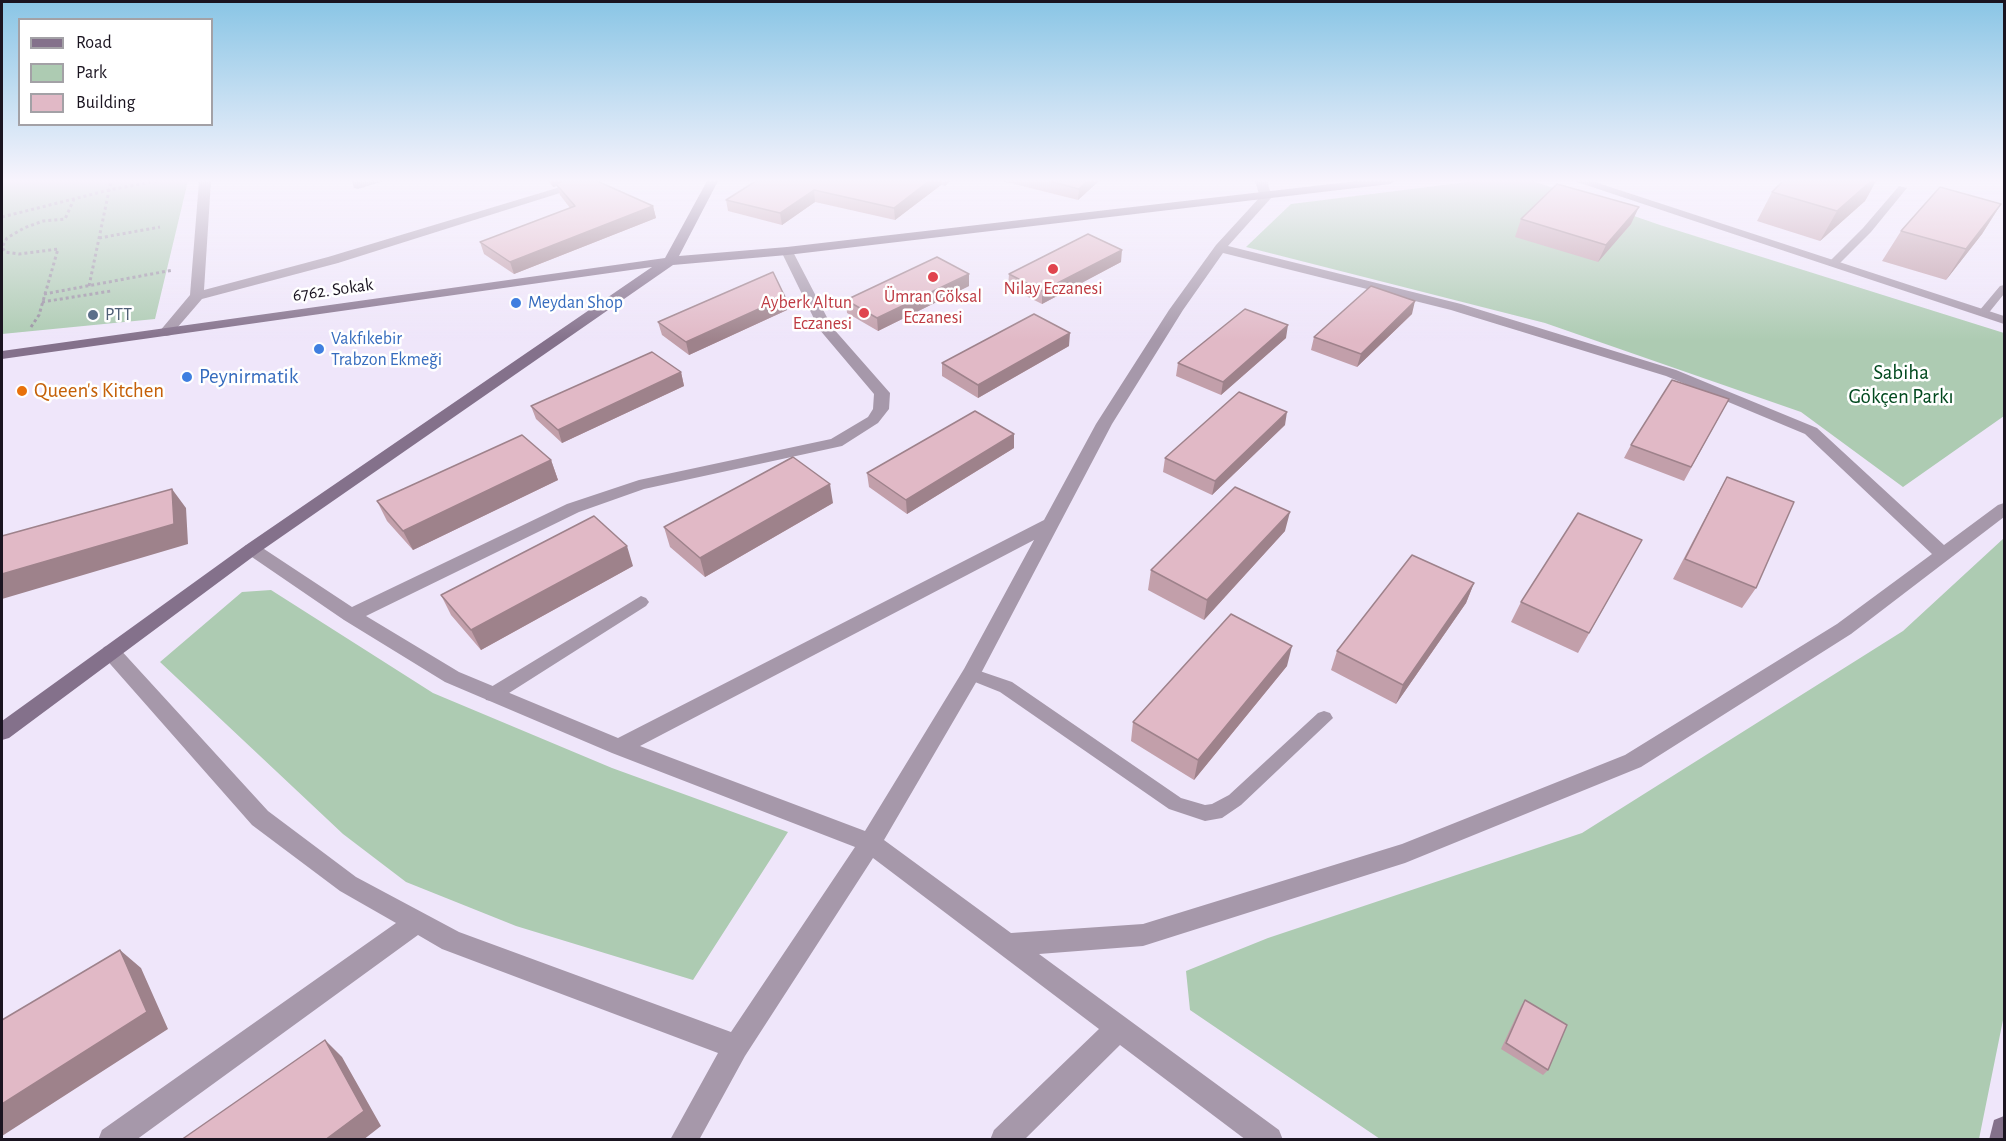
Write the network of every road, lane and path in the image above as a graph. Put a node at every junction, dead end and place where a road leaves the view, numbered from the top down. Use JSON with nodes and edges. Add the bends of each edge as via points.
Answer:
{"nodes":[{"id":1,"x":13,"y":234,"type":"edge"},
{"id":2,"x":100,"y":234,"type":"edge"},
{"id":3,"x":118,"y":234,"type":"edge"},
{"id":4,"x":201,"y":234,"type":"edge"},
{"id":5,"x":418,"y":234,"type":"edge"},
{"id":6,"x":684,"y":234,"type":"edge"},
{"id":7,"x":916,"y":234,"type":"edge"},
{"id":8,"x":1230,"y":234,"type":"edge"},
{"id":9,"x":1742,"y":234,"type":"edge"},
{"id":10,"x":1863,"y":234,"type":"edge"},
{"id":11,"x":99,"y":238,"type":"junction"},
{"id":12,"x":1220,"y":248,"type":"junction"},
{"id":13,"x":788,"y":251,"type":"junction"},
{"id":14,"x":3,"y":253,"type":"edge"},
{"id":15,"x":670,"y":261,"type":"junction"},
{"id":16,"x":1833,"y":264,"type":"junction"},
{"id":17,"x":199,"y":266,"type":"junction"},
{"id":18,"x":89,"y":286,"type":"junction"},
{"id":19,"x":2004,"y":288,"type":"edge"},
{"id":20,"x":111,"y":291,"type":"dead end"},
{"id":21,"x":44,"y":294,"type":"junction"},
{"id":22,"x":197,"y":296,"type":"junction"},
{"id":23,"x":42,"y":302,"type":"junction"},
{"id":24,"x":1983,"y":313,"type":"junction"},
{"id":25,"x":2004,"y":320,"type":"edge"},
{"id":26,"x":166,"y":332,"type":"junction"},
{"id":27,"x":7,"y":354,"type":"edge"},
{"id":28,"x":2004,"y":509,"type":"edge"},
{"id":29,"x":1050,"y":524,"type":"junction"},
{"id":30,"x":252,"y":549,"type":"junction"},
{"id":31,"x":1942,"y":553,"type":"junction"},
{"id":32,"x":640,"y":602,"type":"dead end"},
{"id":33,"x":351,"y":615,"type":"junction"},
{"id":34,"x":111,"y":652,"type":"junction"},
{"id":35,"x":971,"y":674,"type":"junction"},
{"id":36,"x":492,"y":694,"type":"junction"},
{"id":37,"x":1324,"y":718,"type":"dead end"},
{"id":38,"x":2,"y":732,"type":"edge"},
{"id":39,"x":619,"y":747,"type":"junction"},
{"id":40,"x":870,"y":843,"type":"junction"},
{"id":41,"x":416,"y":923,"type":"junction"},
{"id":42,"x":1007,"y":945,"type":"junction"},
{"id":43,"x":1119,"y":1028,"type":"junction"},
{"id":44,"x":736,"y":1047,"type":"junction"},
{"id":45,"x":2004,"y":1130,"type":"edge"},
{"id":46,"x":112,"y":1140,"type":"edge"},
{"id":47,"x":684,"y":1140,"type":"edge"},
{"id":48,"x":1004,"y":1140,"type":"edge"},
{"id":49,"x":1269,"y":1140,"type":"edge"},
{"id":50,"x":2003,"y":1140,"type":"edge"}],
"edges":[{"from":1,"to":14,"type":"path","via":[[2,247]]},
{"from":2,"to":11,"type":"path"},
{"from":3,"to":11,"type":"path"},
{"from":4,"to":17,"type":"street"},
{"from":5,"to":22,"type":"street"},
{"from":6,"to":15,"type":"main road"},
{"from":7,"to":13,"type":"main road","name":"6762. Sokak"},
{"from":8,"to":12,"type":"street"},
{"from":9,"to":16,"type":"street"},
{"from":10,"to":16,"type":"lane"},
{"from":11,"to":18,"type":"path"},
{"from":12,"to":29,"type":"street","via":[[1104,424]]},
{"from":12,"to":31,"type":"street","via":[[1456,307],[1671,373],[1811,431]]},
{"from":13,"to":15,"type":"main road","name":"6762. Sokak"},
{"from":13,"to":33,"type":"street","via":[[826,329],[882,393],[881,409],[873,420],[836,443],[715,466],[639,485],[573,508]]},
{"from":14,"to":21,"type":"path","via":[[58,249]]},
{"from":15,"to":26,"type":"main road","name":"6762. Sokak"},
{"from":15,"to":30,"type":"main road"},
{"from":16,"to":24,"type":"street"},
{"from":17,"to":18,"type":"path"},
{"from":17,"to":22,"type":"street"},
{"from":18,"to":21,"type":"path"},
{"from":19,"to":24,"type":"lane"},
{"from":20,"to":23,"type":"path"},
{"from":21,"to":23,"type":"path"},
{"from":22,"to":26,"type":"street"},
{"from":23,"to":27,"type":"path","via":[[39,315]]},
{"from":24,"to":25,"type":"street"},
{"from":26,"to":27,"type":"main road","name":"6762. Sokak"},
{"from":28,"to":31,"type":"street"},
{"from":29,"to":35,"type":"street"},
{"from":29,"to":39,"type":"street"},
{"from":30,"to":33,"type":"street"},
{"from":30,"to":34,"type":"main road"},
{"from":31,"to":42,"type":"street","via":[[1844,628],[1633,760],[1405,853],[1143,935]]},
{"from":32,"to":36,"type":"lane"},
{"from":33,"to":36,"type":"street","via":[[452,677]]},
{"from":34,"to":38,"type":"main road"},
{"from":34,"to":41,"type":"street","via":[[260,818],[348,884]]},
{"from":35,"to":37,"type":"lane","via":[[1006,687],[1174,804],[1205,813],[1215,812],[1235,800]]},
{"from":35,"to":40,"type":"street"},
{"from":36,"to":39,"type":"street"},
{"from":39,"to":40,"type":"street"},
{"from":40,"to":42,"type":"street"},
{"from":40,"to":44,"type":"street"},
{"from":41,"to":44,"type":"street","via":[[451,941]]},
{"from":41,"to":46,"type":"street"},
{"from":42,"to":43,"type":"street"},
{"from":43,"to":48,"type":"street"},
{"from":43,"to":49,"type":"street"},
{"from":44,"to":47,"type":"street"},
{"from":45,"to":50,"type":"main road"}]}
